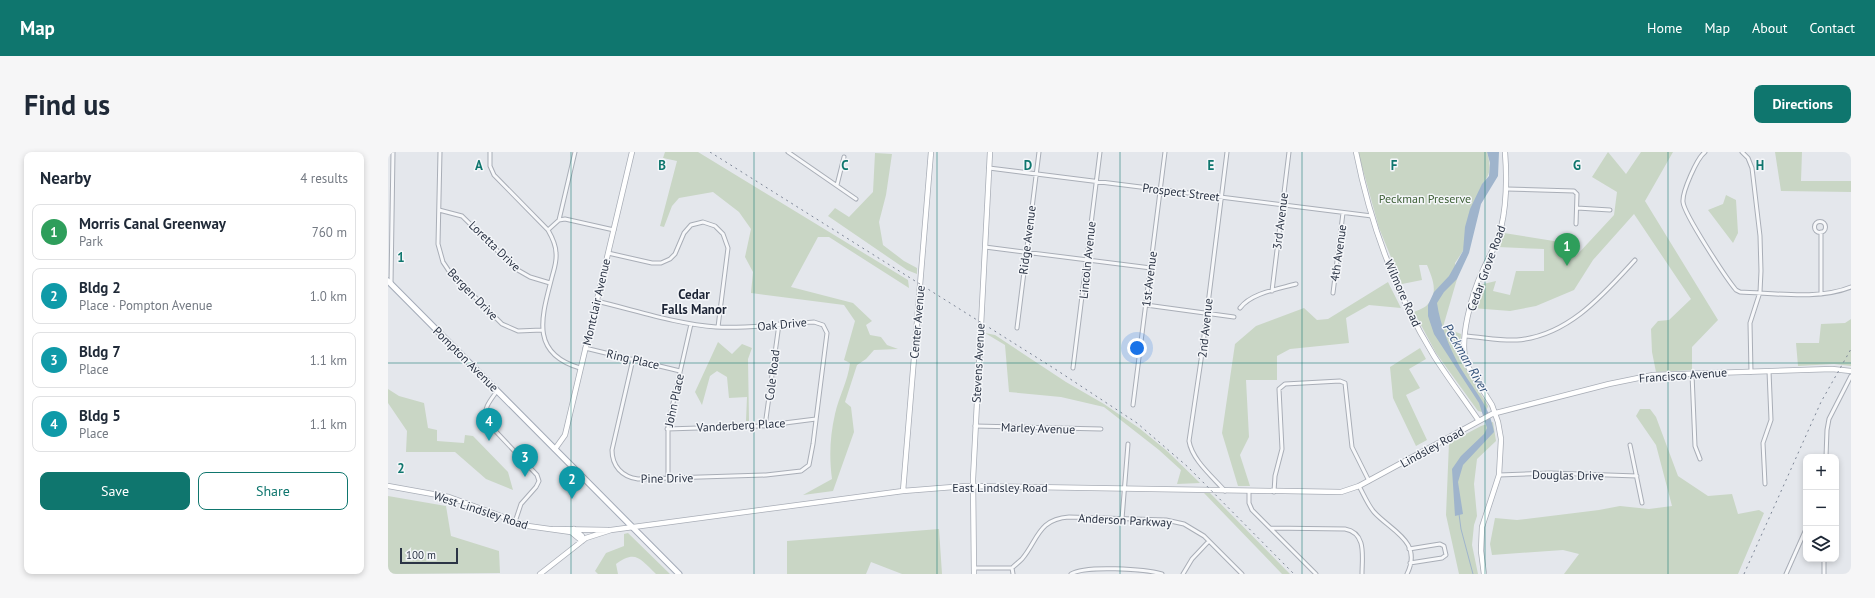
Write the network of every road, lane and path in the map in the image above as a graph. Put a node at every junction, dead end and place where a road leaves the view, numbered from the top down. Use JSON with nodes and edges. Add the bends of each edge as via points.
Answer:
{"nodes":[{"id":1,"x":393,"y":152,"type":"edge"},
{"id":2,"x":440,"y":152,"type":"edge"},
{"id":3,"x":490,"y":152,"type":"edge"},
{"id":4,"x":576,"y":152,"type":"edge"},
{"id":5,"x":632,"y":152,"type":"edge"},
{"id":6,"x":788,"y":152,"type":"edge"},
{"id":7,"x":931,"y":152,"type":"edge"},
{"id":8,"x":990,"y":152,"type":"edge"},
{"id":9,"x":1039,"y":152,"type":"edge"},
{"id":10,"x":1100,"y":152,"type":"edge"},
{"id":11,"x":1165,"y":152,"type":"edge"},
{"id":12,"x":1227,"y":152,"type":"edge"},
{"id":13,"x":1289,"y":152,"type":"edge"},
{"id":14,"x":1356,"y":152,"type":"edge"},
{"id":15,"x":1505,"y":152,"type":"edge"},
{"id":16,"x":1705,"y":152,"type":"edge"},
{"id":17,"x":1742,"y":152,"type":"edge"},
{"id":18,"x":844,"y":157,"type":"dead end"},
{"id":19,"x":989,"y":168,"type":"junction"},
{"id":20,"x":1036,"y":174,"type":"junction"},
{"id":21,"x":1096,"y":181,"type":"junction"},
{"id":22,"x":837,"y":185,"type":"junction"},
{"id":23,"x":1160,"y":189,"type":"junction"},
{"id":24,"x":1507,"y":189,"type":"junction"},
{"id":25,"x":1221,"y":197,"type":"junction"},
{"id":26,"x":856,"y":199,"type":"dead end"},
{"id":27,"x":1282,"y":205,"type":"junction"},
{"id":28,"x":1576,"y":208,"type":"junction"},
{"id":29,"x":439,"y":210,"type":"junction"},
{"id":30,"x":1610,"y":210,"type":"dead end"},
{"id":31,"x":1343,"y":213,"type":"junction"},
{"id":32,"x":1372,"y":216,"type":"junction"},
{"id":33,"x":388,"y":217,"type":"edge"},
{"id":34,"x":559,"y":220,"type":"junction"},
{"id":35,"x":392,"y":221,"type":"junction"},
{"id":36,"x":1576,"y":224,"type":"dead end"},
{"id":37,"x":548,"y":230,"type":"junction"},
{"id":38,"x":614,"y":230,"type":"junction"},
{"id":39,"x":1821,"y":232,"type":"dead end"},
{"id":40,"x":985,"y":247,"type":"junction"},
{"id":41,"x":1026,"y":252,"type":"junction"},
{"id":42,"x":608,"y":254,"type":"junction"},
{"id":43,"x":1086,"y":259,"type":"junction"},
{"id":44,"x":1635,"y":260,"type":"dead end"},
{"id":45,"x":1151,"y":268,"type":"junction"},
{"id":46,"x":390,"y":282,"type":"edge"},
{"id":47,"x":550,"y":283,"type":"junction"},
{"id":48,"x":1296,"y":284,"type":"dead end"},
{"id":49,"x":1851,"y":287,"type":"edge"},
{"id":50,"x":1272,"y":291,"type":"junction"},
{"id":51,"x":1760,"y":292,"type":"junction"},
{"id":52,"x":1333,"y":294,"type":"dead end"},
{"id":53,"x":1821,"y":294,"type":"junction"},
{"id":54,"x":596,"y":301,"type":"junction"},
{"id":55,"x":1146,"y":305,"type":"junction"},
{"id":56,"x":1240,"y":308,"type":"dead end"},
{"id":57,"x":1206,"y":312,"type":"junction"},
{"id":58,"x":1234,"y":317,"type":"dead end"},
{"id":59,"x":692,"y":324,"type":"junction"},
{"id":60,"x":779,"y":324,"type":"junction"},
{"id":61,"x":718,"y":327,"type":"junction"},
{"id":62,"x":1016,"y":328,"type":"dead end"},
{"id":63,"x":542,"y":330,"type":"junction"},
{"id":64,"x":1465,"y":336,"type":"junction"},
{"id":65,"x":585,"y":348,"type":"junction"},
{"id":66,"x":633,"y":360,"type":"junction"},
{"id":67,"x":580,"y":368,"type":"junction"},
{"id":68,"x":1073,"y":368,"type":"dead end"},
{"id":69,"x":680,"y":371,"type":"junction"},
{"id":70,"x":1769,"y":371,"type":"junction"},
{"id":71,"x":1851,"y":371,"type":"edge"},
{"id":72,"x":1751,"y":372,"type":"junction"},
{"id":73,"x":1692,"y":374,"type":"junction"},
{"id":74,"x":1851,"y":376,"type":"edge"},
{"id":75,"x":498,"y":392,"type":"junction"},
{"id":76,"x":1133,"y":405,"type":"dead end"},
{"id":77,"x":1494,"y":414,"type":"junction"},
{"id":78,"x":816,"y":419,"type":"junction"},
{"id":79,"x":1481,"y":420,"type":"junction"},
{"id":80,"x":765,"y":426,"type":"junction"},
{"id":81,"x":975,"y":426,"type":"junction"},
{"id":82,"x":667,"y":429,"type":"junction"},
{"id":83,"x":1101,"y":429,"type":"dead end"},
{"id":84,"x":1128,"y":444,"type":"dead end"},
{"id":85,"x":1630,"y":445,"type":"dead end"},
{"id":86,"x":554,"y":449,"type":"junction"},
{"id":87,"x":1826,"y":454,"type":"edge"},
{"id":88,"x":1700,"y":459,"type":"dead end"},
{"id":89,"x":783,"y":473,"type":"joint"},
{"id":90,"x":1499,"y":475,"type":"junction"},
{"id":91,"x":1637,"y":476,"type":"junction"},
{"id":92,"x":668,"y":478,"type":"junction"},
{"id":93,"x":1369,"y":481,"type":"junction"},
{"id":94,"x":1765,"y":484,"type":"dead end"},
{"id":95,"x":973,"y":485,"type":"junction"},
{"id":96,"x":388,"y":486,"type":"edge"},
{"id":97,"x":1359,"y":486,"type":"junction"},
{"id":98,"x":1124,"y":489,"type":"junction"},
{"id":99,"x":903,"y":491,"type":"junction"},
{"id":100,"x":1225,"y":491,"type":"junction"},
{"id":101,"x":1249,"y":491,"type":"junction"},
{"id":102,"x":1274,"y":492,"type":"junction"},
{"id":103,"x":1642,"y":503,"type":"dead end"},
{"id":104,"x":1122,"y":519,"type":"junction"},
{"id":105,"x":515,"y":522,"type":"junction"},
{"id":106,"x":631,"y":527,"type":"junction"},
{"id":107,"x":573,"y":528,"type":"junction"},
{"id":108,"x":1270,"y":528,"type":"junction"},
{"id":109,"x":550,"y":529,"type":"junction"},
{"id":110,"x":611,"y":530,"type":"junction"},
{"id":111,"x":1803,"y":536,"type":"edge"},
{"id":112,"x":582,"y":541,"type":"junction"},
{"id":113,"x":1209,"y":541,"type":"junction"},
{"id":114,"x":1409,"y":549,"type":"junction"},
{"id":115,"x":1824,"y":562,"type":"edge"},
{"id":116,"x":1410,"y":563,"type":"junction"},
{"id":117,"x":974,"y":568,"type":"junction"},
{"id":118,"x":1012,"y":568,"type":"junction"},
{"id":119,"x":540,"y":574,"type":"edge"},
{"id":120,"x":679,"y":574,"type":"edge"},
{"id":121,"x":974,"y":574,"type":"edge"},
{"id":122,"x":1013,"y":574,"type":"edge"},
{"id":123,"x":1071,"y":574,"type":"edge"},
{"id":124,"x":1162,"y":574,"type":"edge"},
{"id":125,"x":1183,"y":574,"type":"edge"},
{"id":126,"x":1242,"y":574,"type":"edge"},
{"id":127,"x":1316,"y":574,"type":"edge"},
{"id":128,"x":1362,"y":574,"type":"edge"},
{"id":129,"x":1407,"y":574,"type":"edge"},
{"id":130,"x":1484,"y":574,"type":"edge"},
{"id":131,"x":1786,"y":574,"type":"edge"},
{"id":132,"x":1824,"y":574,"type":"edge"}],
"edges":[{"from":1,"to":35,"type":"street"},
{"from":2,"to":29,"type":"street","name":"Bergen Drive"},
{"from":3,"to":37,"type":"street","via":[[490,166],[494,175]]},
{"from":4,"to":34,"type":"street"},
{"from":5,"to":38,"type":"street","name":"Montclair Avenue"},
{"from":6,"to":22,"type":"street"},
{"from":7,"to":99,"type":"street","name":"Center Avenue"},
{"from":8,"to":19,"type":"street","name":"Stevens Avenue"},
{"from":9,"to":20,"type":"street","name":"Ridge Avenue"},
{"from":10,"to":21,"type":"street","name":"Lincoln Avenue"},
{"from":11,"to":23,"type":"street","name":"1st Avenue"},
{"from":12,"to":25,"type":"street","name":"2nd Avenue"},
{"from":13,"to":27,"type":"street","name":"3rd Avenue"},
{"from":14,"to":32,"type":"street","name":"Wilmore Road"},
{"from":15,"to":24,"type":"street","name":"Cedar Grove Road"},
{"from":16,"to":51,"type":"street","via":[[1697,163],[1683,195],[1683,205],[1736,290]]},
{"from":17,"to":51,"type":"street","via":[[1752,168],[1758,204]]},
{"from":18,"to":22,"type":"street"},
{"from":19,"to":20,"type":"street","name":"Prospect Street"},
{"from":19,"to":40,"type":"street","name":"Stevens Avenue"},
{"from":20,"to":21,"type":"street","name":"Prospect Street"},
{"from":20,"to":41,"type":"street","name":"Ridge Avenue"},
{"from":21,"to":23,"type":"street","name":"Prospect Street"},
{"from":21,"to":43,"type":"street","name":"Lincoln Avenue"},
{"from":22,"to":26,"type":"street"},
{"from":23,"to":25,"type":"street","name":"Prospect Street"},
{"from":23,"to":45,"type":"street","name":"1st Avenue"},
{"from":24,"to":28,"type":"street","via":[[1574,191],[1577,197]]},
{"from":24,"to":64,"type":"street","name":"Cedar Grove Road","via":[[1500,232],[1478,284]]},
{"from":25,"to":27,"type":"street","name":"Prospect Street"},
{"from":25,"to":57,"type":"street","name":"2nd Avenue"},
{"from":27,"to":31,"type":"street","name":"Prospect Street"},
{"from":27,"to":50,"type":"street","name":"3rd Avenue"},
{"from":28,"to":30,"type":"street"},
{"from":28,"to":36,"type":"street"},
{"from":29,"to":47,"type":"street","name":"Loretta Drive","via":[[462,216],[521,272]]},
{"from":29,"to":63,"type":"street","name":"Bergen Drive","via":[[439,248],[449,271],[502,324],[518,331]]},
{"from":31,"to":32,"type":"street","name":"Prospect Street"},
{"from":31,"to":52,"type":"street","name":"4th Avenue"},
{"from":32,"to":79,"type":"street","name":"Wilmore Road","via":[[1395,277],[1433,355]]},
{"from":33,"to":35,"type":"street"},
{"from":34,"to":37,"type":"street"},
{"from":34,"to":38,"type":"street","via":[[565,219]]},
{"from":35,"to":46,"type":"street"},
{"from":37,"to":47,"type":"street","via":[[555,244],[556,254]]},
{"from":38,"to":42,"type":"street","name":"Montclair Avenue"},
{"from":39,"to":53,"type":"street"},
{"from":40,"to":41,"type":"street"},
{"from":40,"to":81,"type":"street","name":"Stevens Avenue"},
{"from":41,"to":43,"type":"street"},
{"from":41,"to":62,"type":"street","name":"Ridge Avenue"},
{"from":42,"to":54,"type":"street","name":"Montclair Avenue"},
{"from":42,"to":61,"type":"street","via":[[661,263],[675,254],[684,233],[691,225],[703,222],[715,226],[723,234],[728,248]]},
{"from":43,"to":45,"type":"street"},
{"from":43,"to":68,"type":"street","name":"Lincoln Avenue"},
{"from":44,"to":64,"type":"street","via":[[1592,306],[1552,330],[1531,338],[1516,340]]},
{"from":45,"to":55,"type":"street","name":"1st Avenue"},
{"from":46,"to":75,"type":"main road","name":"Pompton Avenue"},
{"from":47,"to":63,"type":"street","via":[[542,316]]},
{"from":48,"to":50,"type":"street"},
{"from":49,"to":53,"type":"street","via":[[1837,293]]},
{"from":50,"to":56,"type":"street","via":[[1246,302]]},
{"from":51,"to":53,"type":"street"},
{"from":51,"to":72,"type":"street","via":[[1750,323]]},
{"from":54,"to":59,"type":"street","name":"Oak Drive"},
{"from":54,"to":65,"type":"street","name":"Montclair Avenue"},
{"from":55,"to":57,"type":"street"},
{"from":55,"to":76,"type":"street","name":"1st Avenue"},
{"from":57,"to":58,"type":"street"},
{"from":57,"to":100,"type":"street","name":"2nd Avenue","via":[[1189,441],[1195,457]]},
{"from":59,"to":61,"type":"street","name":"Oak Drive"},
{"from":59,"to":69,"type":"street","name":"John Place"},
{"from":60,"to":61,"type":"street","name":"Oak Drive"},
{"from":60,"to":78,"type":"street","name":"Oak Drive","via":[[816,322],[823,325],[827,331]]},
{"from":60,"to":80,"type":"street","name":"Cole Road"},
{"from":63,"to":67,"type":"street","via":[[557,356]]},
{"from":64,"to":77,"type":"street","name":"Cedar Grove Road","via":[[1464,358]]},
{"from":65,"to":66,"type":"street","name":"Ring Place"},
{"from":65,"to":67,"type":"street","name":"Montclair Avenue"},
{"from":66,"to":69,"type":"street","name":"Ring Place"},
{"from":66,"to":92,"type":"street","name":"Pine Drive","via":[[612,446],[613,461],[621,472],[632,478]]},
{"from":67,"to":86,"type":"street","name":"Montclair Avenue","via":[[565,435]]},
{"from":69,"to":82,"type":"street","name":"John Place"},
{"from":70,"to":71,"type":"street","name":"Francisco Avenue"},
{"from":70,"to":72,"type":"street","name":"Francisco Avenue"},
{"from":70,"to":94,"type":"street","via":[[1771,420],[1763,443]]},
{"from":72,"to":73,"type":"street","name":"Francisco Avenue"},
{"from":73,"to":77,"type":"street","name":"Francisco Avenue","via":[[1638,378]]},
{"from":73,"to":88,"type":"street","via":[[1695,446]]},
{"from":74,"to":87,"type":"street","via":[[1829,419]]},
{"from":75,"to":86,"type":"main road","name":"Pompton Avenue"},
{"from":75,"to":105,"type":"street","via":[[488,403],[484,420],[537,475],[539,481],[521,504]]},
{"from":77,"to":79,"type":"street","name":"Lindsley Road"},
{"from":77,"to":90,"type":"street","name":"Cedar Grove Road","via":[[1501,439]]},
{"from":78,"to":80,"type":"street","name":"Vanderberg Place"},
{"from":78,"to":89,"type":"street","name":"Oak Drive","via":[[810,464],[804,470]]},
{"from":79,"to":93,"type":"street","name":"Lindsley Road"},
{"from":80,"to":82,"type":"street","name":"Vanderberg Place"},
{"from":81,"to":83,"type":"street","name":"Marley Avenue"},
{"from":81,"to":95,"type":"street","name":"Stevens Avenue"},
{"from":82,"to":92,"type":"street","name":"John Place"},
{"from":84,"to":98,"type":"street"},
{"from":85,"to":91,"type":"street"},
{"from":86,"to":106,"type":"main road","name":"Pompton Avenue"},
{"from":89,"to":92,"type":"street","name":"Pine Drive"},
{"from":90,"to":91,"type":"street","name":"Douglas Drive","via":[[1550,473]]},
{"from":90,"to":130,"type":"street","name":"Cedar Grove Road","via":[[1481,540]]},
{"from":91,"to":103,"type":"street"},
{"from":93,"to":97,"type":"street","name":"East Lindsley Road"},
{"from":93,"to":102,"type":"street","via":[[1352,447],[1345,383],[1340,381],[1284,384],[1278,389],[1281,453]]},
{"from":95,"to":98,"type":"street","name":"East Lindsley Road"},
{"from":95,"to":99,"type":"street","name":"East Lindsley Road"},
{"from":95,"to":117,"type":"street","name":"Stevens Avenue"},
{"from":96,"to":105,"type":"street","name":"West Lindsley Road","via":[[449,497]]},
{"from":97,"to":102,"type":"street","name":"East Lindsley Road","via":[[1336,492]]},
{"from":97,"to":114,"type":"street","via":[[1373,511],[1402,536]]},
{"from":98,"to":100,"type":"street","name":"East Lindsley Road"},
{"from":98,"to":104,"type":"street"},
{"from":99,"to":106,"type":"street","name":"East Lindsley Road"},
{"from":100,"to":101,"type":"street","name":"East Lindsley Road"},
{"from":101,"to":102,"type":"street","name":"East Lindsley Road"},
{"from":101,"to":108,"type":"street","via":[[1251,508]]},
{"from":104,"to":113,"type":"street","name":"Anderson Parkway","via":[[1178,522],[1195,529]]},
{"from":104,"to":118,"type":"street","name":"Anderson Parkway","via":[[1069,517],[1054,521],[1038,533],[1022,560]]},
{"from":105,"to":109,"type":"street","name":"West Lindsley Road"},
{"from":106,"to":110,"type":"street"},
{"from":106,"to":120,"type":"main road","name":"Pompton Avenue"},
{"from":107,"to":109,"type":"street","name":"West Lindsley Road"},
{"from":107,"to":110,"type":"street","name":"West Lindsley Road"},
{"from":107,"to":112,"type":"street","via":[[578,530]]},
{"from":108,"to":127,"type":"street"},
{"from":108,"to":128,"type":"street","via":[[1345,529],[1353,532],[1362,544]]},
{"from":109,"to":112,"type":"street","name":"West Lindsley Road","via":[[571,532]]},
{"from":110,"to":112,"type":"street","via":[[592,535]]},
{"from":111,"to":131,"type":"street"},
{"from":112,"to":119,"type":"street"},
{"from":113,"to":125,"type":"street","via":[[1192,559]]},
{"from":113,"to":126,"type":"street","name":"Anderson Parkway"},
{"from":114,"to":116,"type":"street"},
{"from":114,"to":116,"type":"street","via":[[1441,544],[1446,552],[1445,556],[1440,558]]},
{"from":115,"to":132,"type":"street"},
{"from":116,"to":129,"type":"street"},
{"from":117,"to":118,"type":"street"},
{"from":117,"to":121,"type":"street","name":"Stevens Avenue"},
{"from":118,"to":122,"type":"street"},
{"from":123,"to":124,"type":"street","via":[[1086,569],[1148,571]]}]}
